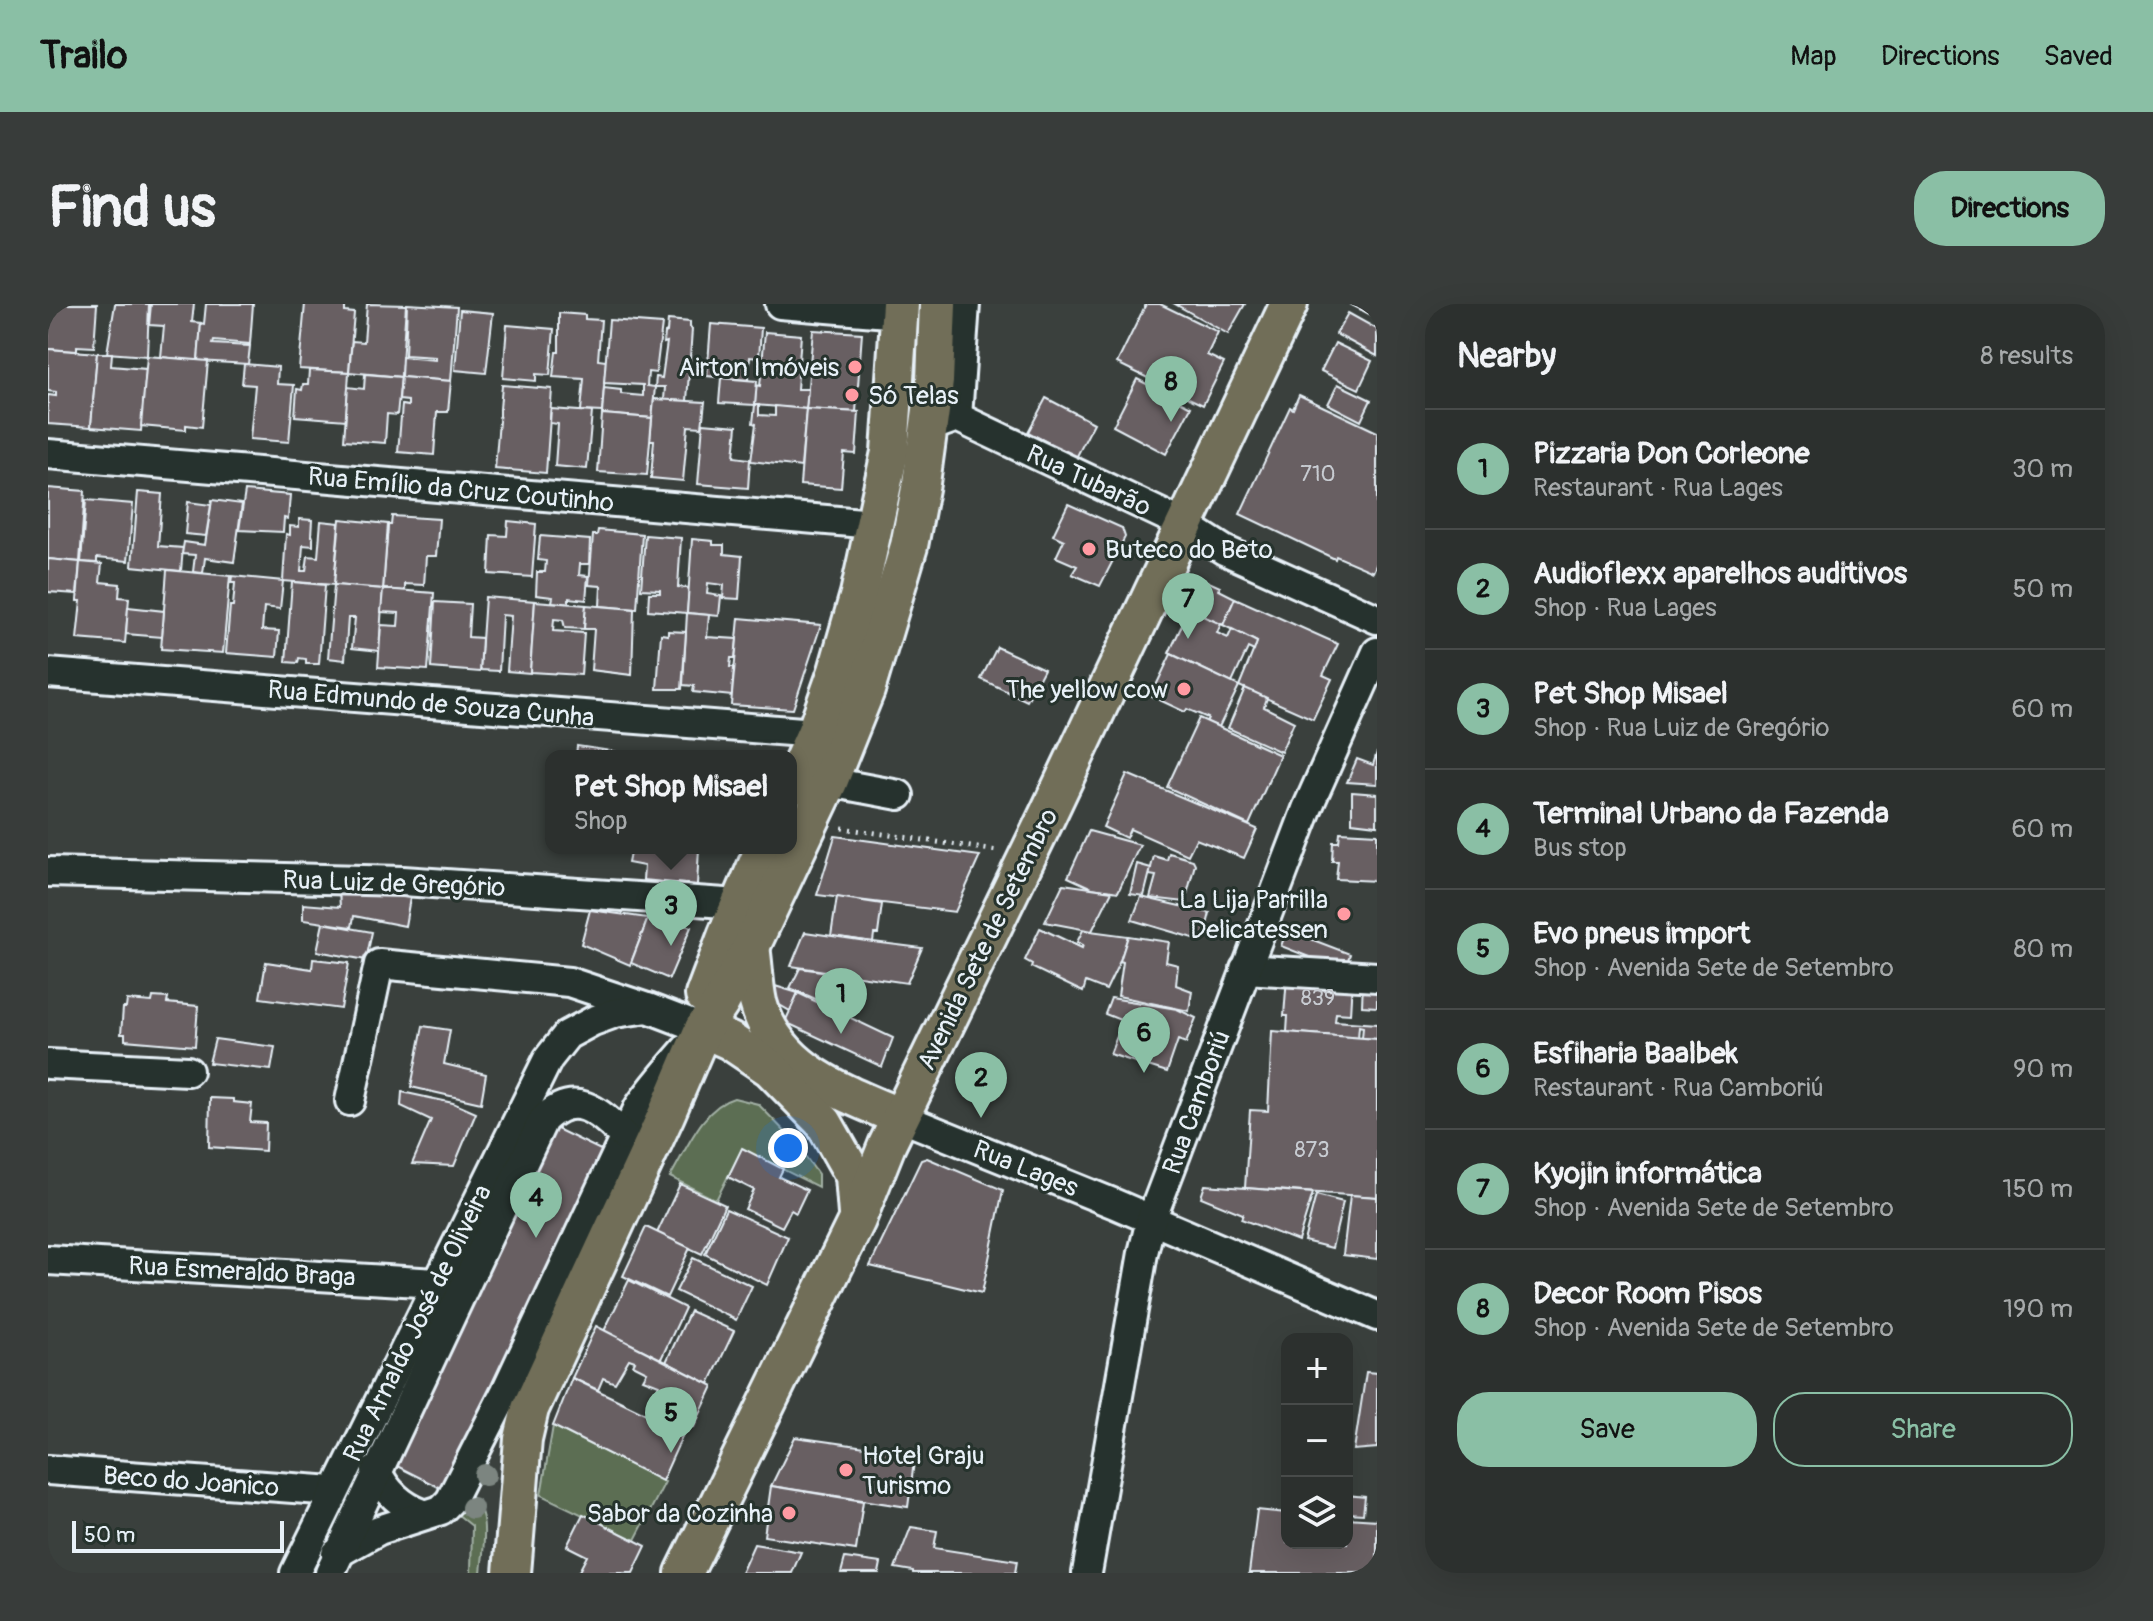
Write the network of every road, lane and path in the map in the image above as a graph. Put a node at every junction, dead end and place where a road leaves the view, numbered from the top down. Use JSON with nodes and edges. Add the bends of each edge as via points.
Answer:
{"nodes":[{"id":1,"x":780,"y":304,"type":"edge"},
{"id":2,"x":938,"y":304,"type":"edge"},
{"id":3,"x":965,"y":304,"type":"edge"},
{"id":4,"x":1289,"y":304,"type":"edge"},
{"id":5,"x":900,"y":309,"type":"edge"},
{"id":6,"x":943,"y":422,"type":"junction"},
{"id":7,"x":48,"y":454,"type":"edge"},
{"id":8,"x":874,"y":524,"type":"junction"},
{"id":9,"x":1185,"y":525,"type":"junction"},
{"id":10,"x":1377,"y":619,"type":"edge"},
{"id":11,"x":1377,"y":652,"type":"edge"},
{"id":12,"x":48,"y":673,"type":"edge"},
{"id":13,"x":830,"y":738,"type":"junction"},
{"id":14,"x":797,"y":779,"type":"edge"},
{"id":15,"x":829,"y":782,"type":"junction"},
{"id":16,"x":899,"y":795,"type":"dead end"},
{"id":17,"x":809,"y":823,"type":"junction"},
{"id":18,"x":797,"y":849,"type":"edge"},
{"id":19,"x":761,"y":854,"type":"edge"},
{"id":20,"x":794,"y":854,"type":"edge"},
{"id":21,"x":1028,"y":856,"type":"junction"},
{"id":22,"x":48,"y":872,"type":"edge"},
{"id":23,"x":740,"y":904,"type":"junction"},
{"id":24,"x":751,"y":947,"type":"junction"},
{"id":25,"x":1245,"y":969,"type":"junction"},
{"id":26,"x":1377,"y":977,"type":"edge"},
{"id":27,"x":648,"y":1008,"type":"junction"},
{"id":28,"x":703,"y":1029,"type":"junction"},
{"id":29,"x":48,"y":1064,"type":"edge"},
{"id":30,"x":188,"y":1071,"type":"dead end"},
{"id":31,"x":350,"y":1101,"type":"dead end"},
{"id":32,"x":900,"y":1117,"type":"junction"},
{"id":33,"x":625,"y":1137,"type":"junction"},
{"id":34,"x":857,"y":1220,"type":"junction"},
{"id":35,"x":1151,"y":1220,"type":"junction"},
{"id":36,"x":48,"y":1260,"type":"edge"},
{"id":37,"x":437,"y":1283,"type":"junction"},
{"id":38,"x":1377,"y":1316,"type":"edge"},
{"id":39,"x":48,"y":1470,"type":"edge"},
{"id":40,"x":376,"y":1470,"type":"junction"},
{"id":41,"x":334,"y":1491,"type":"junction"},
{"id":42,"x":423,"y":1514,"type":"junction"},
{"id":43,"x":333,"y":1564,"type":"edge"},
{"id":44,"x":295,"y":1573,"type":"edge"},
{"id":45,"x":512,"y":1573,"type":"edge"},
{"id":46,"x":684,"y":1573,"type":"edge"},
{"id":47,"x":1087,"y":1573,"type":"edge"}],
"edges":[{"from":1,"to":5,"type":"street"},
{"from":2,"to":6,"type":"main road","via":[[935,381]]},
{"from":3,"to":6,"type":"street"},
{"from":4,"to":9,"type":"main road","name":"Avenida Sete de Setembro"},
{"from":5,"to":8,"type":"main road","via":[[890,452]]},
{"from":6,"to":9,"type":"street","name":"Rua Tubarão"},
{"from":6,"to":13,"type":"main road","via":[[866,690]]},
{"from":7,"to":8,"type":"street","name":"Rua Emílio da Cruz Coutinho"},
{"from":8,"to":13,"type":"main road"},
{"from":9,"to":10,"type":"street","name":"Rua Tubarão","via":[[1224,550]]},
{"from":9,"to":21,"type":"main road","name":"Avenida Sete de Setembro"},
{"from":11,"to":25,"type":"street","name":"Rua Camboriú","via":[[1307,809]]},
{"from":12,"to":13,"type":"street","name":"Rua Edmundo de Souza Cunha"},
{"from":13,"to":14,"type":"main road"},
{"from":13,"to":15,"type":"main road"},
{"from":15,"to":16,"type":"street"},
{"from":15,"to":17,"type":"main road"},
{"from":17,"to":18,"type":"main road"},
{"from":17,"to":21,"type":"path"},
{"from":19,"to":23,"type":"main road"},
{"from":20,"to":24,"type":"main road"},
{"from":21,"to":32,"type":"main road","name":"Avenida Sete de Setembro"},
{"from":22,"to":23,"type":"street","name":"Rua Luiz de Gregório","via":[[403,881]]},
{"from":23,"to":28,"type":"main road","via":[[704,998]]},
{"from":24,"to":28,"type":"main road"},
{"from":24,"to":32,"type":"main road","name":"Rua Lages","via":[[758,1003],[779,1045],[806,1072]]},
{"from":25,"to":26,"type":"street"},
{"from":25,"to":35,"type":"street","name":"Rua Camboriú"},
{"from":27,"to":28,"type":"street"},
{"from":27,"to":31,"type":"street","via":[[569,982],[379,964]]},
{"from":27,"to":37,"type":"street","name":"Rua Arnaldo José de Oliveira","via":[[593,1021],[567,1035],[548,1059]]},
{"from":28,"to":33,"type":"street","via":[[654,1086]]},
{"from":28,"to":34,"type":"main road","via":[[770,1068],[824,1123],[854,1176]]},
{"from":28,"to":45,"type":"main road","via":[[530,1409]]},
{"from":29,"to":30,"type":"street"},
{"from":32,"to":34,"type":"main road","name":"Avenida Sete de Setembro"},
{"from":32,"to":35,"type":"street","name":"Rua Lages"},
{"from":33,"to":40,"type":"street","via":[[581,1105],[555,1109],[543,1120]]},
{"from":33,"to":42,"type":"street","via":[[450,1501],[441,1510]]},
{"from":34,"to":46,"type":"main road","name":"Avenida Sete de Setembro"},
{"from":35,"to":38,"type":"street","name":"Rua Lages"},
{"from":35,"to":47,"type":"street","name":"Rua Camboriú"},
{"from":36,"to":37,"type":"street","name":"Rua Esmeraldo Braga"},
{"from":37,"to":41,"type":"street","name":"Rua Arnaldo José de Oliveira"},
{"from":39,"to":41,"type":"street","name":"Beco do Joanico"},
{"from":40,"to":42,"type":"street","via":[[389,1492]]},
{"from":40,"to":43,"type":"street"},
{"from":41,"to":44,"type":"street","name":"Rua Arnaldo José de Oliveira"},
{"from":42,"to":43,"type":"street","via":[[379,1530]]}]}
